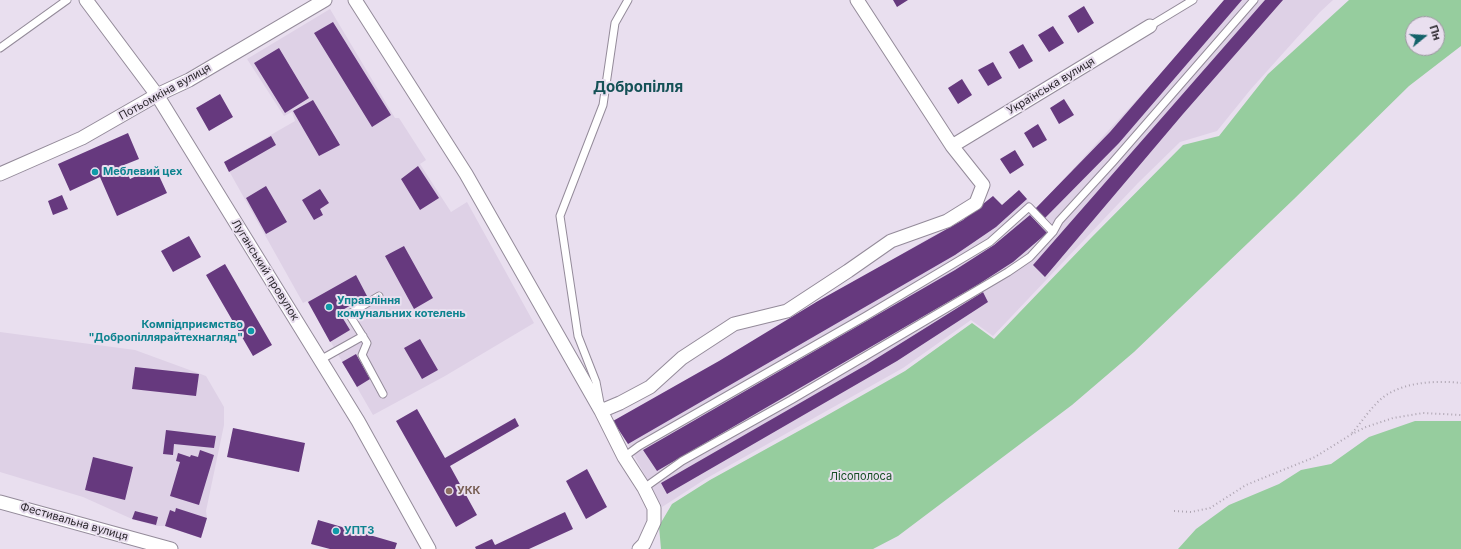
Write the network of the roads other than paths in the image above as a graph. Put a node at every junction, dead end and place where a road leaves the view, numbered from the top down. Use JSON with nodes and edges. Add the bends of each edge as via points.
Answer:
{"nodes":[{"id":1,"x":67,"y":0,"type":"edge"},
{"id":2,"x":86,"y":0,"type":"edge"},
{"id":3,"x":325,"y":0,"type":"edge"},
{"id":4,"x":355,"y":0,"type":"edge"},
{"id":5,"x":628,"y":0,"type":"edge"},
{"id":6,"x":857,"y":0,"type":"edge"},
{"id":7,"x":1193,"y":0,"type":"edge"},
{"id":8,"x":1254,"y":0,"type":"edge"},
{"id":9,"x":1150,"y":26,"type":"joint"},
{"id":10,"x":0,"y":48,"type":"edge"},
{"id":11,"x":157,"y":95,"type":"junction"},
{"id":12,"x":952,"y":146,"type":"junction"},
{"id":13,"x":0,"y":174,"type":"edge"},
{"id":14,"x":1053,"y":232,"type":"junction"},
{"id":15,"x":379,"y":296,"type":"dead end"},
{"id":16,"x":363,"y":336,"type":"junction"},
{"id":17,"x":320,"y":360,"type":"junction"},
{"id":18,"x":383,"y":394,"type":"dead end"},
{"id":19,"x":601,"y":411,"type":"junction"},
{"id":20,"x":624,"y":457,"type":"junction"},
{"id":21,"x":644,"y":488,"type":"junction"},
{"id":22,"x":0,"y":502,"type":"edge"},
{"id":23,"x":171,"y":549,"type":"edge"},
{"id":24,"x":429,"y":549,"type":"edge"},
{"id":25,"x":639,"y":549,"type":"edge"}],
"edges":[{"from":1,"to":10,"type":"lane"},
{"from":2,"to":11,"type":"street","name":"Луганський провулок"},
{"from":3,"to":11,"type":"street","name":"Потьомкіна вулиця","via":[[189,80]]},
{"from":4,"to":19,"type":"street","via":[[466,174]]},
{"from":5,"to":19,"type":"lane","via":[[615,23],[603,105],[560,216],[578,336],[596,382]]},
{"from":6,"to":12,"type":"street"},
{"from":7,"to":9,"type":"lane"},
{"from":8,"to":14,"type":"lane","via":[[1059,220]]},
{"from":9,"to":12,"type":"street","name":"Українська вулиця"},
{"from":11,"to":13,"type":"street","name":"Потьомкіна вулиця","via":[[82,138]]},
{"from":11,"to":17,"type":"street","name":"Луганський провулок"},
{"from":12,"to":19,"type":"street","via":[[983,185],[976,203],[947,221],[891,241],[787,310],[734,324],[682,358],[650,387]]},
{"from":14,"to":20,"type":"lane","via":[[1029,207],[990,242]]},
{"from":14,"to":21,"type":"lane","via":[[1030,258],[1008,272],[682,461]]},
{"from":15,"to":16,"type":"lane","via":[[349,314]]},
{"from":16,"to":17,"type":"lane"},
{"from":16,"to":18,"type":"lane","via":[[367,343],[362,355]]},
{"from":17,"to":24,"type":"street","name":"Луганський провулок","via":[[358,421]]},
{"from":19,"to":20,"type":"street"},
{"from":20,"to":21,"type":"street"},
{"from":21,"to":25,"type":"street","via":[[654,508],[654,522]]},
{"from":22,"to":23,"type":"street","name":"Фестивальна вулиця"}]}
